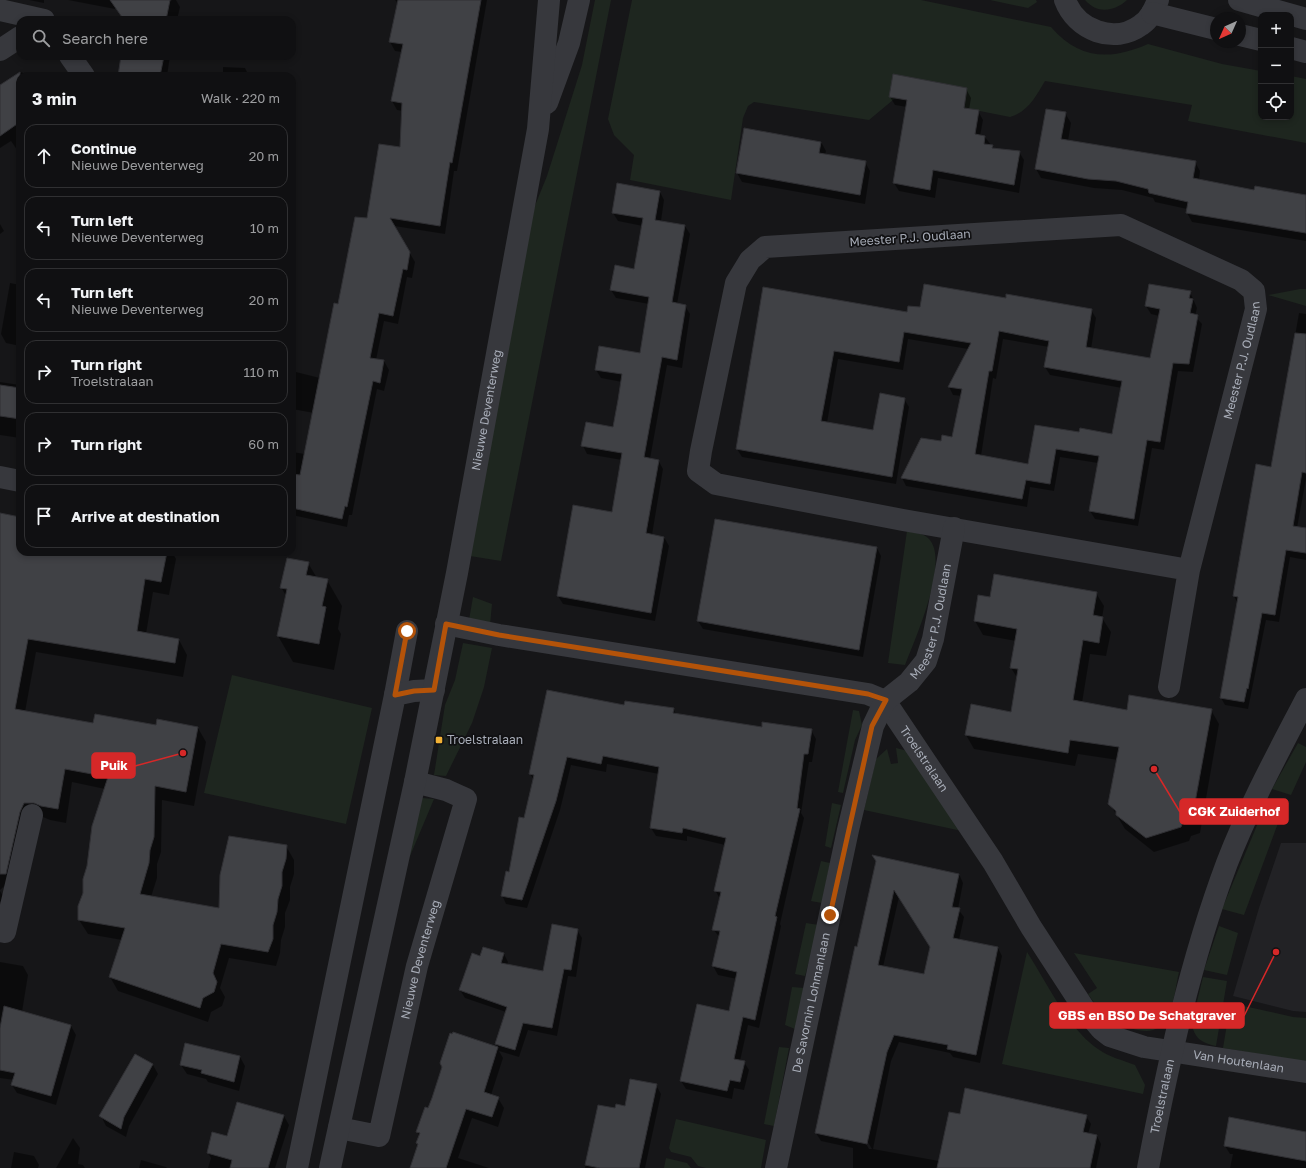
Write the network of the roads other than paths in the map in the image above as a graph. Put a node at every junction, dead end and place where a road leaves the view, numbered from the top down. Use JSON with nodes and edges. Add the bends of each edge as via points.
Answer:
{"nodes":[{"id":1,"x":548,"y":0,"type":"edge"},
{"id":2,"x":579,"y":0,"type":"edge"},
{"id":3,"x":1065,"y":0,"type":"edge"},
{"id":4,"x":1239,"y":0,"type":"edge"},
{"id":5,"x":1155,"y":7,"type":"edge"},
{"id":6,"x":0,"y":10,"type":"edge"},
{"id":7,"x":26,"y":16,"type":"edge"},
{"id":8,"x":1306,"y":19,"type":"edge"},
{"id":9,"x":1210,"y":27,"type":"edge"},
{"id":10,"x":1246,"y":36,"type":"edge"},
{"id":11,"x":1258,"y":39,"type":"edge"},
{"id":12,"x":16,"y":40,"type":"edge"},
{"id":13,"x":1294,"y":49,"type":"edge"},
{"id":14,"x":0,"y":50,"type":"edge"},
{"id":15,"x":1306,"y":52,"type":"edge"},
{"id":16,"x":73,"y":60,"type":"edge"},
{"id":17,"x":81,"y":72,"type":"edge"},
{"id":18,"x":538,"y":129,"type":"junction"},
{"id":19,"x":0,"y":477,"type":"edge"},
{"id":20,"x":16,"y":480,"type":"edge"},
{"id":21,"x":954,"y":528,"type":"junction"},
{"id":22,"x":1189,"y":570,"type":"junction"},
{"id":23,"x":446,"y":624,"type":"junction"},
{"id":24,"x":407,"y":631,"type":"dead end"},
{"id":25,"x":1169,"y":687,"type":"dead end"},
{"id":26,"x":434,"y":690,"type":"junction"},
{"id":27,"x":395,"y":695,"type":"junction"},
{"id":28,"x":1306,"y":699,"type":"edge"},
{"id":29,"x":886,"y":700,"type":"junction"},
{"id":30,"x":415,"y":782,"type":"junction"},
{"id":31,"x":32,"y":815,"type":"dead end"},
{"id":32,"x":364,"y":845,"type":"junction"},
{"id":33,"x":398,"y":852,"type":"junction"},
{"id":34,"x":0,"y":931,"type":"edge"},
{"id":35,"x":1171,"y":1052,"type":"junction"},
{"id":36,"x":320,"y":1055,"type":"junction"},
{"id":37,"x":354,"y":1060,"type":"junction"},
{"id":38,"x":1306,"y":1072,"type":"edge"},
{"id":39,"x":338,"y":1128,"type":"junction"},
{"id":40,"x":297,"y":1168,"type":"edge"},
{"id":41,"x":330,"y":1168,"type":"edge"},
{"id":42,"x":776,"y":1168,"type":"edge"},
{"id":43,"x":1148,"y":1168,"type":"edge"}],
"edges":[{"from":1,"to":18,"type":"street","name":"Nieuwe Deventerweg"},
{"from":2,"to":18,"type":"street","name":"Nieuwe Deventerweg","via":[[569,44]]},
{"from":3,"to":5,"type":"street","via":[[1078,22],[1092,31],[1109,34],[1125,33],[1141,25]]},
{"from":4,"to":8,"type":"street"},
{"from":5,"to":9,"type":"street"},
{"from":6,"to":7,"type":"street"},
{"from":10,"to":11,"type":"street"},
{"from":12,"to":14,"type":"street"},
{"from":13,"to":15,"type":"street"},
{"from":16,"to":17,"type":"street"},
{"from":18,"to":23,"type":"street","name":"Nieuwe Deventerweg"},
{"from":19,"to":20,"type":"street"},
{"from":21,"to":22,"type":"street","name":"Meester P.J. Oudlaan"},
{"from":21,"to":22,"type":"street","name":"Meester P.J. Oudlaan","via":[[716,484],[698,471],[736,283],[750,260],[766,247],[1121,225],[1241,280],[1254,291],[1256,309]]},
{"from":21,"to":29,"type":"street","name":"Meester P.J. Oudlaan","via":[[933,639],[926,661],[910,682]]},
{"from":22,"to":25,"type":"street","name":"Meester P.J. Oudlaan"},
{"from":23,"to":26,"type":"street","name":"Nieuwe Deventerweg"},
{"from":23,"to":29,"type":"street","via":[[868,694]]},
{"from":24,"to":27,"type":"street"},
{"from":26,"to":27,"type":"street"},
{"from":26,"to":30,"type":"street","name":"Nieuwe Deventerweg"},
{"from":27,"to":32,"type":"street"},
{"from":28,"to":35,"type":"street","via":[[1264,779],[1228,862],[1204,931]]},
{"from":29,"to":35,"type":"street","name":"Troelstralaan","via":[[993,862],[1031,927],[1093,1022],[1110,1036]]},
{"from":29,"to":42,"type":"street","name":"De Savornin Lohmanlaan","via":[[872,726],[849,822]]},
{"from":30,"to":33,"type":"street","name":"Nieuwe Deventerweg"},
{"from":30,"to":39,"type":"street","name":"Nieuwe Deventerweg","via":[[446,790],[466,799],[416,966],[379,1136]]},
{"from":31,"to":34,"type":"street","via":[[5,932]]},
{"from":32,"to":33,"type":"street"},
{"from":32,"to":36,"type":"street"},
{"from":33,"to":37,"type":"street","name":"Nieuwe Deventerweg"},
{"from":35,"to":38,"type":"street","name":"Van Houtenlaan"},
{"from":35,"to":43,"type":"street","name":"Troelstralaan"},
{"from":36,"to":37,"type":"street"},
{"from":36,"to":40,"type":"street"},
{"from":37,"to":39,"type":"street","name":"Nieuwe Deventerweg"},
{"from":39,"to":41,"type":"street","name":"Nieuwe Deventerweg"}]}
